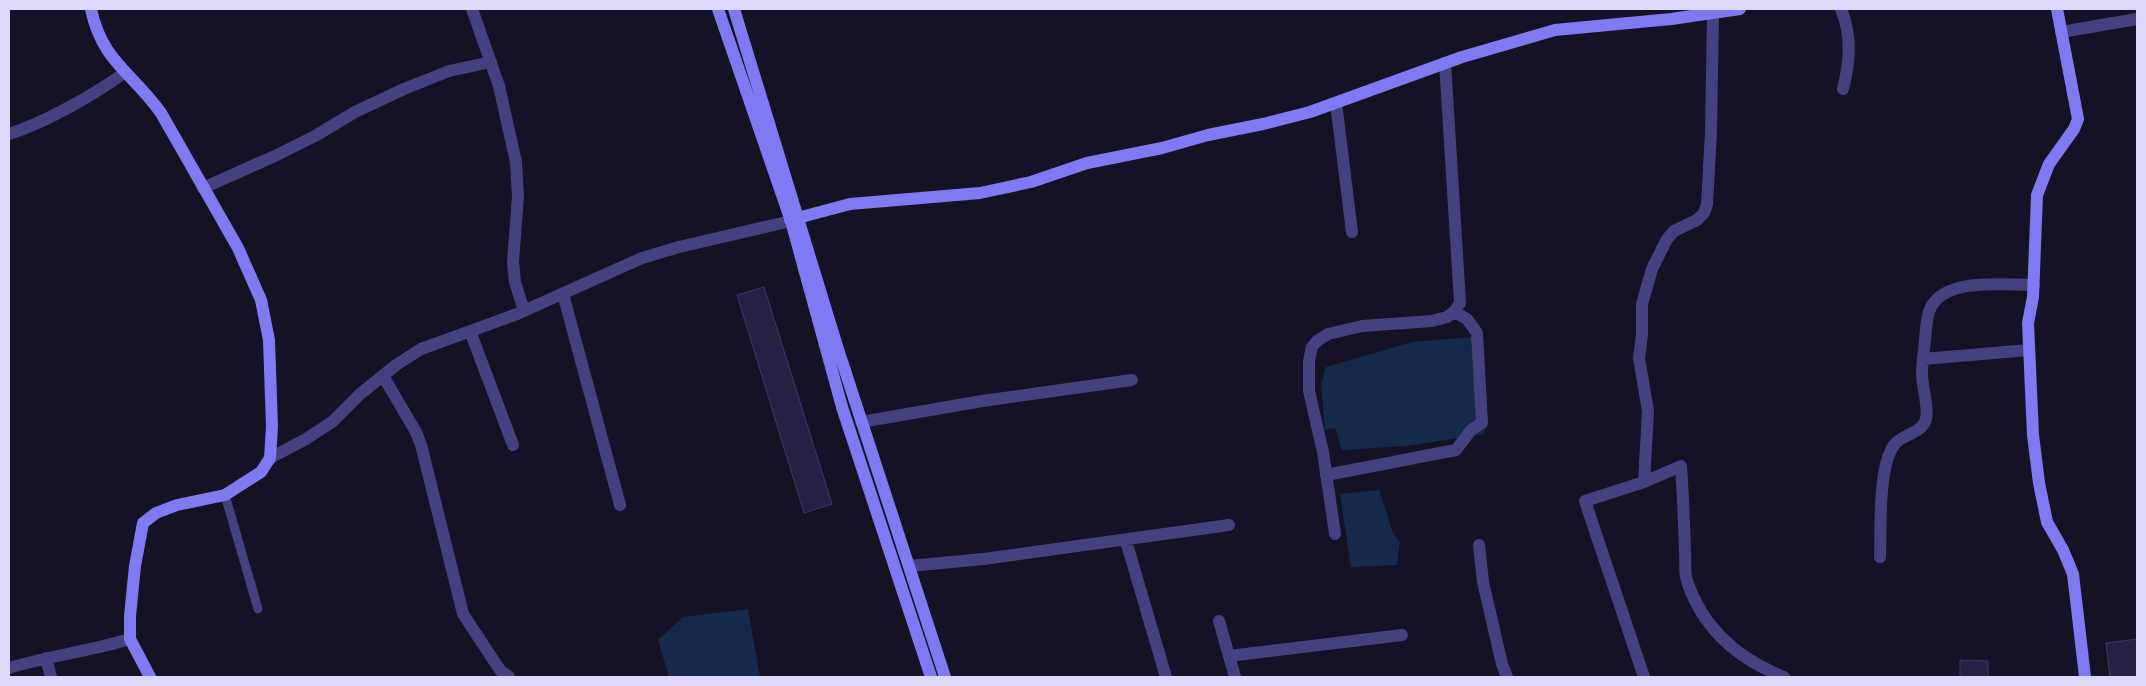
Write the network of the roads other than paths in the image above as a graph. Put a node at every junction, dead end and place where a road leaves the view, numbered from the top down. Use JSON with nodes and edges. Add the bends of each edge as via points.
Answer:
{"nodes":[{"id":1,"x":91,"y":9,"type":"edge"},
{"id":2,"x":472,"y":9,"type":"edge"},
{"id":3,"x":718,"y":9,"type":"edge"},
{"id":4,"x":734,"y":9,"type":"edge"},
{"id":5,"x":1740,"y":9,"type":"edge"},
{"id":6,"x":1841,"y":9,"type":"edge"},
{"id":7,"x":2057,"y":9,"type":"edge"},
{"id":8,"x":1714,"y":14,"type":"junction"},
{"id":9,"x":2129,"y":16,"type":"edge"},
{"id":10,"x":2061,"y":32,"type":"junction"},
{"id":11,"x":491,"y":62,"type":"junction"},
{"id":12,"x":1445,"y":62,"type":"junction"},
{"id":13,"x":124,"y":72,"type":"junction"},
{"id":14,"x":1843,"y":89,"type":"dead end"},
{"id":15,"x":1336,"y":103,"type":"junction"},
{"id":16,"x":9,"y":134,"type":"edge"},
{"id":17,"x":203,"y":188,"type":"junction"},
{"id":18,"x":793,"y":219,"type":"junction"},
{"id":19,"x":1352,"y":232,"type":"dead end"},
{"id":20,"x":2034,"y":285,"type":"junction"},
{"id":21,"x":563,"y":294,"type":"junction"},
{"id":22,"x":524,"y":311,"type":"junction"},
{"id":23,"x":1454,"y":312,"type":"junction"},
{"id":24,"x":470,"y":331,"type":"junction"},
{"id":25,"x":2029,"y":350,"type":"junction"},
{"id":26,"x":1923,"y":359,"type":"junction"},
{"id":27,"x":383,"y":376,"type":"junction"},
{"id":28,"x":1132,"y":380,"type":"dead end"},
{"id":29,"x":861,"y":422,"type":"junction"},
{"id":30,"x":513,"y":445,"type":"dead end"},
{"id":31,"x":270,"y":458,"type":"junction"},
{"id":32,"x":1326,"y":475,"type":"junction"},
{"id":33,"x":1644,"y":482,"type":"junction"},
{"id":34,"x":225,"y":495,"type":"junction"},
{"id":35,"x":620,"y":506,"type":"dead end"},
{"id":36,"x":1228,"y":526,"type":"dead end"},
{"id":37,"x":1335,"y":534,"type":"dead end"},
{"id":38,"x":1126,"y":540,"type":"junction"},
{"id":39,"x":1479,"y":545,"type":"dead end"},
{"id":40,"x":1880,"y":557,"type":"dead end"},
{"id":41,"x":909,"y":566,"type":"junction"},
{"id":42,"x":258,"y":609,"type":"dead end"},
{"id":43,"x":1218,"y":621,"type":"dead end"},
{"id":44,"x":1402,"y":635,"type":"dead end"},
{"id":45,"x":130,"y":639,"type":"junction"},
{"id":46,"x":1229,"y":656,"type":"junction"},
{"id":47,"x":46,"y":658,"type":"junction"},
{"id":48,"x":9,"y":668,"type":"edge"},
{"id":49,"x":51,"y":677,"type":"edge"},
{"id":50,"x":150,"y":677,"type":"edge"},
{"id":51,"x":509,"y":677,"type":"edge"},
{"id":52,"x":931,"y":677,"type":"edge"},
{"id":53,"x":945,"y":677,"type":"edge"},
{"id":54,"x":1166,"y":677,"type":"edge"},
{"id":55,"x":1235,"y":677,"type":"edge"},
{"id":56,"x":1507,"y":677,"type":"edge"},
{"id":57,"x":1644,"y":677,"type":"edge"},
{"id":58,"x":1784,"y":677,"type":"edge"},
{"id":59,"x":2085,"y":677,"type":"edge"}],
"edges":[{"from":1,"to":13,"type":"street","via":[[102,41]]},
{"from":2,"to":11,"type":"street"},
{"from":3,"to":18,"type":"street"},
{"from":4,"to":18,"type":"street"},
{"from":5,"to":8,"type":"street"},
{"from":6,"to":14,"type":"street","via":[[1849,40],[1849,66]]},
{"from":7,"to":10,"type":"street"},
{"from":8,"to":12,"type":"street","via":[[1555,30]]},
{"from":8,"to":33,"type":"street","via":[[1707,204],[1697,220],[1674,231],[1667,239],[1652,269],[1642,304],[1639,358],[1648,411]]},
{"from":9,"to":10,"type":"street"},
{"from":10,"to":20,"type":"street","via":[[2078,119],[2049,164],[2037,196]]},
{"from":11,"to":17,"type":"street","via":[[448,70],[404,89],[277,155]]},
{"from":11,"to":22,"type":"street","via":[[518,175],[513,262]]},
{"from":12,"to":15,"type":"street"},
{"from":12,"to":23,"type":"street","via":[[1460,293],[1460,303]]},
{"from":13,"to":16,"type":"street","via":[[104,88],[24,130]]},
{"from":13,"to":17,"type":"street","via":[[161,113]]},
{"from":15,"to":18,"type":"street","via":[[1262,124],[1087,163],[1031,182],[980,193],[850,204]]},
{"from":15,"to":19,"type":"street"},
{"from":17,"to":31,"type":"street","via":[[238,248],[261,300],[271,373]]},
{"from":18,"to":21,"type":"street","via":[[642,258]]},
{"from":18,"to":29,"type":"street"},
{"from":18,"to":52,"type":"street","via":[[842,407]]},
{"from":20,"to":25,"type":"street","via":[[2028,323]]},
{"from":20,"to":26,"type":"street","via":[[1965,286],[1950,290],[1931,307]]},
{"from":21,"to":22,"type":"street"},
{"from":21,"to":35,"type":"street"},
{"from":22,"to":24,"type":"street"},
{"from":23,"to":32,"type":"street","via":[[1432,321],[1362,326],[1328,334],[1317,341],[1309,361],[1309,391]]},
{"from":23,"to":32,"type":"street","via":[[1467,319],[1477,333],[1482,423],[1471,430],[1456,450]]},
{"from":24,"to":27,"type":"street","via":[[421,349]]},
{"from":24,"to":30,"type":"street"},
{"from":25,"to":26,"type":"street"},
{"from":25,"to":59,"type":"street","via":[[2039,483],[2047,522],[2073,574]]},
{"from":26,"to":40,"type":"street","via":[[1927,418],[1924,425],[1895,444],[1890,453],[1881,497]]},
{"from":27,"to":31,"type":"street","via":[[332,422]]},
{"from":27,"to":51,"type":"street","via":[[421,446],[463,614],[500,670]]},
{"from":28,"to":29,"type":"street"},
{"from":29,"to":41,"type":"street"},
{"from":31,"to":34,"type":"street","via":[[261,472]]},
{"from":32,"to":37,"type":"street"},
{"from":33,"to":57,"type":"street","via":[[1585,501]]},
{"from":33,"to":58,"type":"street","via":[[1682,466],[1686,580],[1714,630],[1732,649]]},
{"from":34,"to":42,"type":"lane"},
{"from":34,"to":45,"type":"street","via":[[177,505],[156,513],[143,523],[134,575]]},
{"from":36,"to":38,"type":"street"},
{"from":38,"to":41,"type":"street"},
{"from":38,"to":54,"type":"street"},
{"from":39,"to":56,"type":"street","via":[[1483,582]]},
{"from":41,"to":53,"type":"street"},
{"from":43,"to":46,"type":"street"},
{"from":44,"to":46,"type":"street"},
{"from":45,"to":47,"type":"street"},
{"from":45,"to":50,"type":"street"},
{"from":46,"to":55,"type":"street"},
{"from":47,"to":48,"type":"street"},
{"from":47,"to":49,"type":"street"}]}
